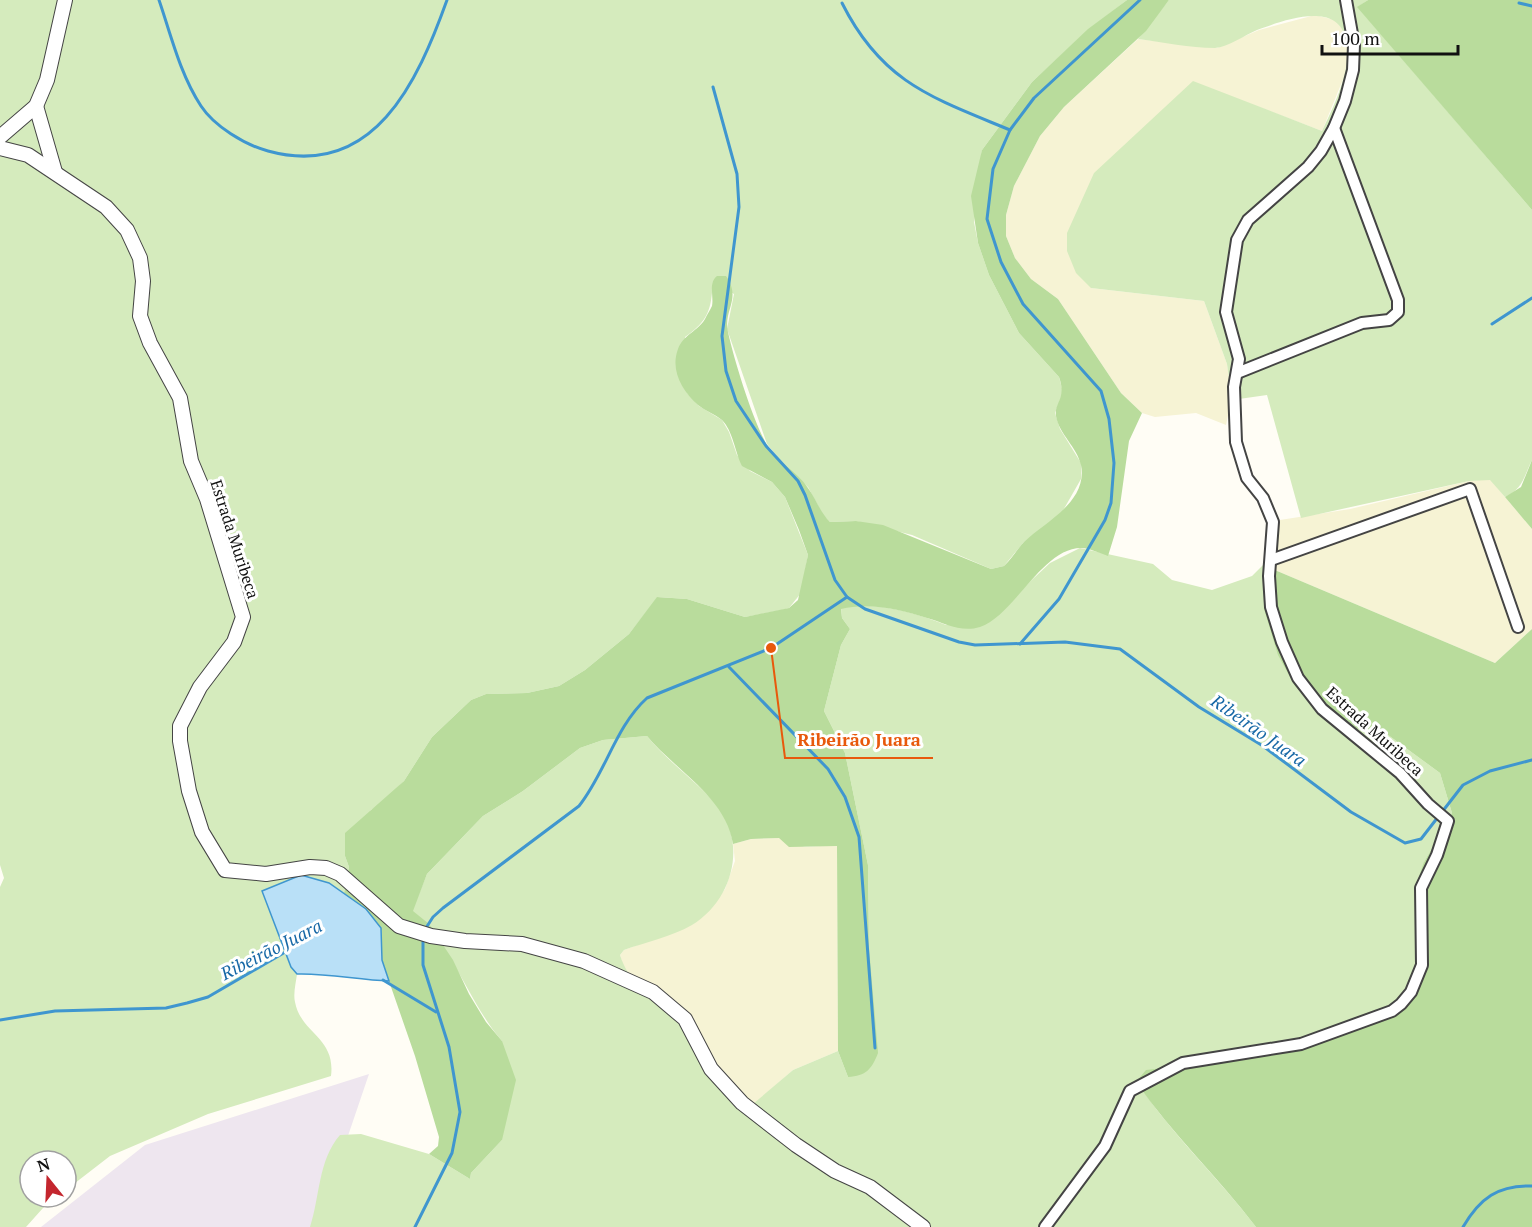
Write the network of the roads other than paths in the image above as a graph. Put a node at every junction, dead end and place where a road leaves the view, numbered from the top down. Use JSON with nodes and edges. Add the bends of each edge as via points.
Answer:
{"nodes":[{"id":1,"x":65,"y":0,"type":"edge"},
{"id":2,"x":1346,"y":0,"type":"edge"},
{"id":3,"x":36,"y":106,"type":"junction"},
{"id":4,"x":1334,"y":128,"type":"junction"},
{"id":5,"x":0,"y":137,"type":"edge"},
{"id":6,"x":0,"y":148,"type":"edge"},
{"id":7,"x":55,"y":172,"type":"junction"},
{"id":8,"x":1237,"y":373,"type":"junction"},
{"id":9,"x":1271,"y":560,"type":"junction"},
{"id":10,"x":1518,"y":627,"type":"dead end"},
{"id":11,"x":923,"y":1227,"type":"edge"},
{"id":12,"x":1045,"y":1227,"type":"edge"}],
"edges":[{"from":1,"to":3,"type":"street","via":[[47,80]]},
{"from":2,"to":4,"type":"street","name":"Estrada Muribeca","via":[[1354,45],[1353,70]]},
{"from":3,"to":5,"type":"street"},
{"from":3,"to":7,"type":"street"},
{"from":4,"to":8,"type":"street","name":"Estrada Muribeca","via":[[1308,167],[1248,220],[1237,240],[1226,312],[1239,359]]},
{"from":4,"to":8,"type":"street","via":[[1398,300],[1398,312],[1389,320],[1362,323]]},
{"from":6,"to":7,"type":"street","via":[[28,155]]},
{"from":7,"to":11,"type":"street","name":"Estrada Muribeca","via":[[106,207],[127,230],[140,258],[140,316],[180,398],[191,461],[207,499],[243,617],[234,642],[200,687],[180,726],[189,790],[199,822],[225,870],[266,874],[326,868],[340,874],[399,926],[465,941],[522,944],[584,961],[653,992],[685,1018],[711,1069],[742,1103],[796,1145],[835,1171],[870,1187]]},
{"from":8,"to":9,"type":"street","name":"Estrada Muribeca","via":[[1236,442],[1247,478],[1269,508],[1273,522]]},
{"from":9,"to":10,"type":"street","via":[[1470,489]]},
{"from":9,"to":12,"type":"street","name":"Estrada Muribeca","via":[[1269,591],[1275,624],[1298,678],[1322,709],[1389,763],[1448,822],[1421,888],[1424,946],[1418,980],[1392,1011],[1301,1044],[1183,1063],[1131,1091],[1105,1146]]}]}
